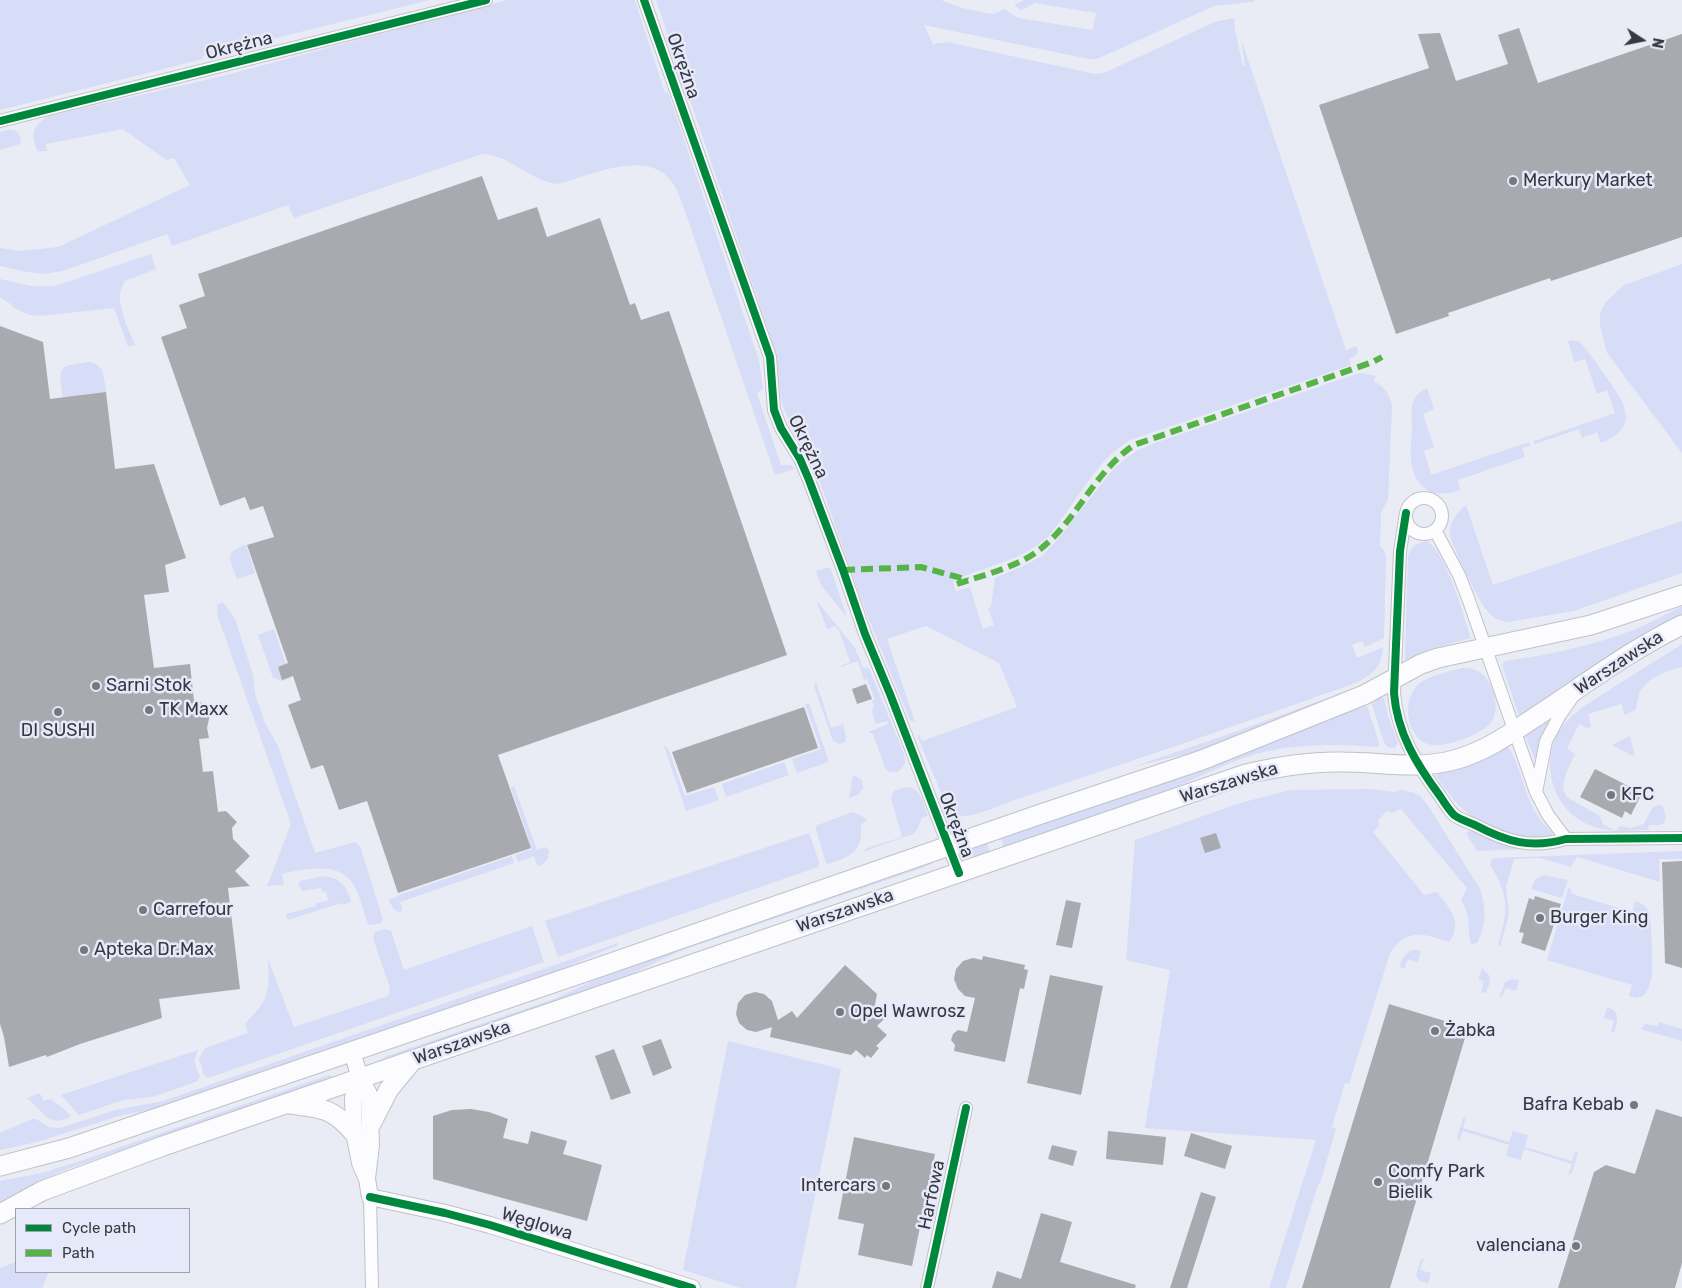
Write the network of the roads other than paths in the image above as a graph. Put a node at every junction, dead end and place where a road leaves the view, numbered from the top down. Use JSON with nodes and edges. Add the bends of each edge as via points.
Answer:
{"nodes":[{"id":1,"x":486,"y":0,"type":"edge"},
{"id":2,"x":644,"y":0,"type":"edge"},
{"id":3,"x":0,"y":121,"type":"edge"},
{"id":4,"x":1406,"y":513,"type":"junction"},
{"id":5,"x":1435,"y":530,"type":"junction"},
{"id":6,"x":1682,"y":595,"type":"edge"},
{"id":7,"x":1682,"y":625,"type":"edge"},
{"id":8,"x":1486,"y":646,"type":"junction"},
{"id":9,"x":1395,"y":679,"type":"junction"},
{"id":10,"x":1578,"y":689,"type":"junction"},
{"id":11,"x":1514,"y":731,"type":"junction"},
{"id":12,"x":1418,"y":765,"type":"junction"},
{"id":13,"x":1536,"y":792,"type":"junction"},
{"id":14,"x":1682,"y":838,"type":"edge"},
{"id":15,"x":1566,"y":839,"type":"junction"},
{"id":16,"x":948,"y":847,"type":"junction"},
{"id":17,"x":958,"y":873,"type":"junction"},
{"id":18,"x":352,"y":1052,"type":"junction"},
{"id":19,"x":413,"y":1060,"type":"junction"},
{"id":20,"x":360,"y":1078,"type":"junction"},
{"id":21,"x":286,"y":1103,"type":"junction"},
{"id":22,"x":966,"y":1108,"type":"dead end"},
{"id":23,"x":371,"y":1124,"type":"junction"},
{"id":24,"x":354,"y":1133,"type":"junction"},
{"id":25,"x":0,"y":1166,"type":"edge"},
{"id":26,"x":367,"y":1179,"type":"junction"},
{"id":27,"x":370,"y":1197,"type":"junction"},
{"id":28,"x":0,"y":1214,"type":"edge"},
{"id":29,"x":372,"y":1288,"type":"edge"},
{"id":30,"x":692,"y":1288,"type":"edge"},
{"id":31,"x":927,"y":1288,"type":"edge"}],
"edges":[{"from":1,"to":3,"type":"street","name":"Okrężna"},
{"from":2,"to":16,"type":"street","name":"Okrężna","via":[[770,357],[774,410],[780,428],[809,480]]},
{"from":4,"to":5,"type":"street","via":[[1408,525],[1418,533]]},
{"from":4,"to":5,"type":"street","via":[[1416,500],[1432,500],[1442,513],[1441,522]]},
{"from":4,"to":9,"type":"street","via":[[1400,551]]},
{"from":5,"to":8,"type":"street","via":[[1459,575]]},
{"from":6,"to":8,"type":"main road","name":"Warszawska","via":[[1591,626]]},
{"from":7,"to":10,"type":"main road","name":"Warszawska"},
{"from":8,"to":9,"type":"main road","name":"Warszawska","via":[[1421,664]]},
{"from":8,"to":11,"type":"street"},
{"from":9,"to":12,"type":"street","via":[[1395,708],[1408,748]]},
{"from":9,"to":16,"type":"main road","name":"Warszawska","via":[[1364,695],[1202,760]]},
{"from":10,"to":11,"type":"main road","name":"Warszawska"},
{"from":10,"to":13,"type":"street","via":[[1546,741]]},
{"from":11,"to":12,"type":"main road","name":"Warszawska","via":[[1466,756]]},
{"from":11,"to":13,"type":"street"},
{"from":12,"to":15,"type":"street","via":[[1454,815],[1512,841],[1549,844]]},
{"from":12,"to":17,"type":"main road","name":"Warszawska","via":[[1313,763],[1246,774]]},
{"from":13,"to":15,"type":"street"},
{"from":14,"to":15,"type":"street"},
{"from":16,"to":17,"type":"street","name":"Okrężna"},
{"from":16,"to":18,"type":"main road","name":"Warszawska"},
{"from":17,"to":19,"type":"main road","name":"Warszawska"},
{"from":18,"to":20,"type":"street"},
{"from":18,"to":25,"type":"main road","name":"Warszawska","via":[[69,1148]]},
{"from":19,"to":20,"type":"main road","name":"Warszawska"},
{"from":19,"to":23,"type":"main road","via":[[389,1089]]},
{"from":20,"to":21,"type":"main road","name":"Warszawska"},
{"from":20,"to":23,"type":"street","via":[[369,1094]]},
{"from":20,"to":24,"type":"street","via":[[352,1098]]},
{"from":21,"to":24,"type":"main road","via":[[323,1108],[344,1121]]},
{"from":21,"to":28,"type":"main road","name":"Warszawska","via":[[80,1176],[42,1191]]},
{"from":22,"to":31,"type":"street","name":"Harfowa"},
{"from":23,"to":26,"type":"street"},
{"from":24,"to":26,"type":"street"},
{"from":26,"to":27,"type":"street"},
{"from":27,"to":29,"type":"street"},
{"from":27,"to":30,"type":"street","name":"Węglowa","via":[[490,1225]]}]}
